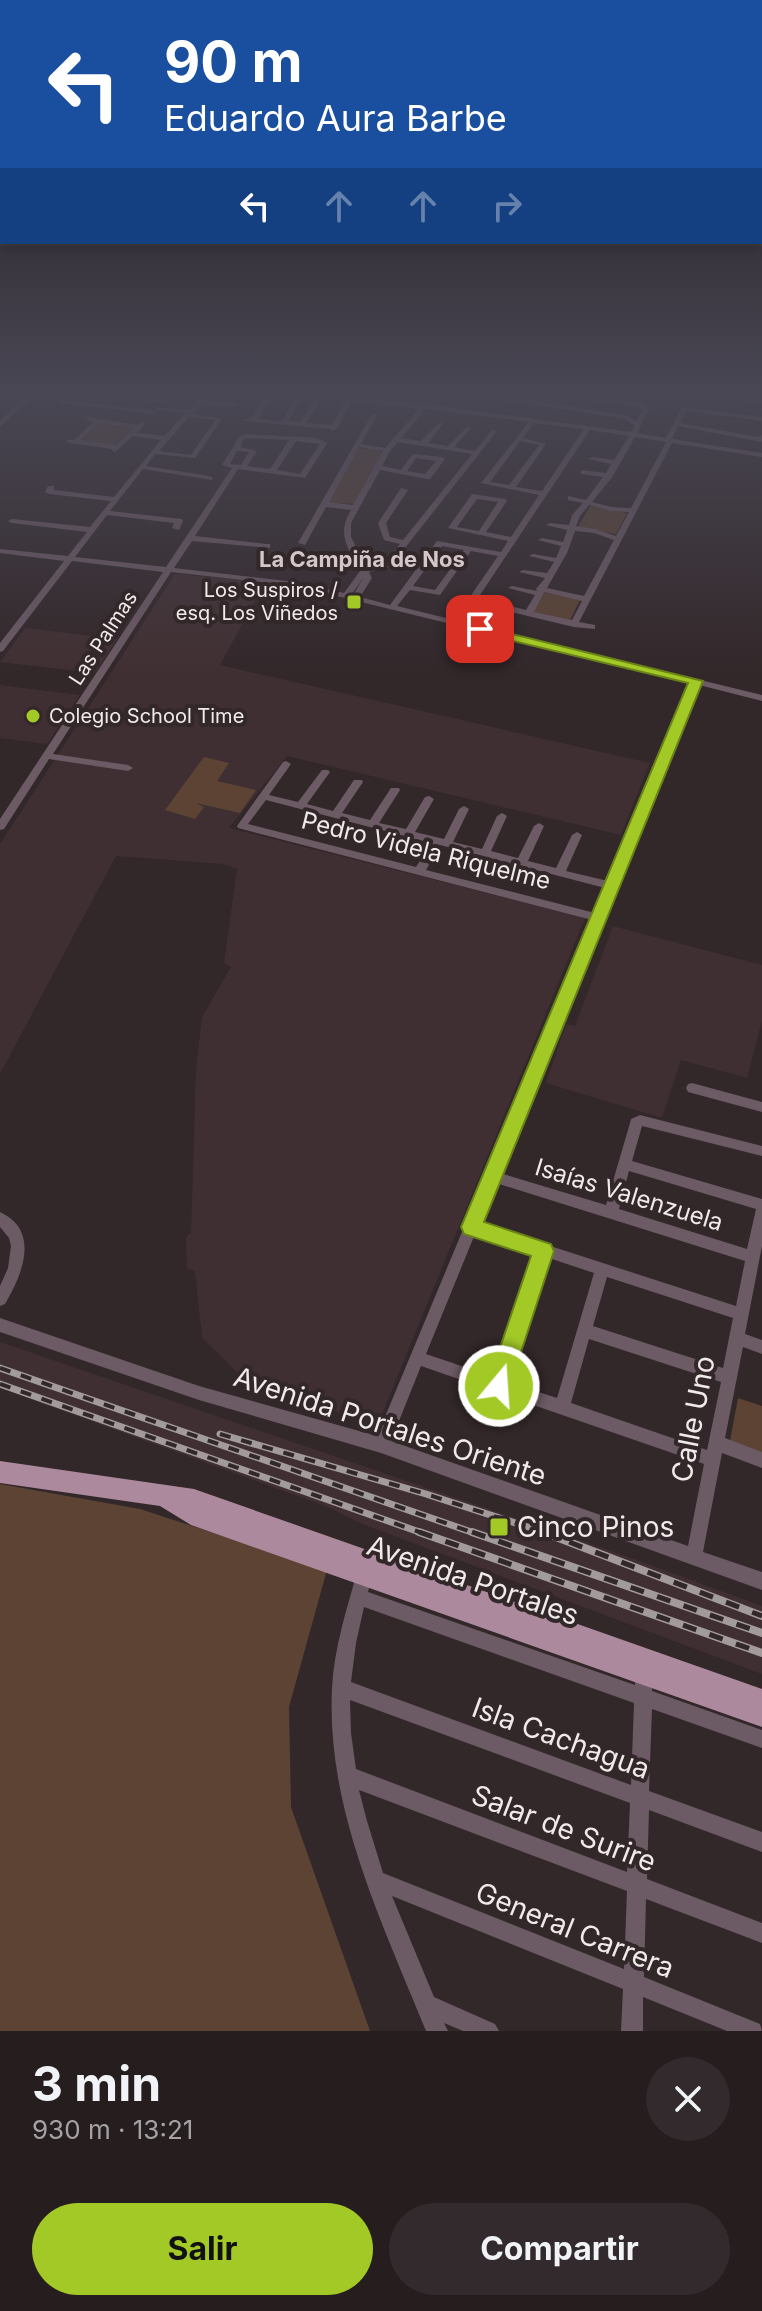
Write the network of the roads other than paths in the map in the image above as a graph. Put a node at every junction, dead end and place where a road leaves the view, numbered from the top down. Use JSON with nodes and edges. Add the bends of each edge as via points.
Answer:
{"nodes":[{"id":1,"x":126,"y":487,"type":"edge"},
{"id":2,"x":226,"y":487,"type":"edge"},
{"id":3,"x":334,"y":487,"type":"edge"},
{"id":4,"x":366,"y":487,"type":"edge"},
{"id":5,"x":449,"y":487,"type":"edge"},
{"id":6,"x":505,"y":487,"type":"edge"},
{"id":7,"x":549,"y":487,"type":"edge"},
{"id":8,"x":601,"y":487,"type":"edge"},
{"id":9,"x":647,"y":487,"type":"edge"},
{"id":10,"x":51,"y":488,"type":"dead end"},
{"id":11,"x":511,"y":488,"type":"joint"},
{"id":12,"x":404,"y":490,"type":"dead end"},
{"id":13,"x":544,"y":494,"type":"junction"},
{"id":14,"x":571,"y":498,"type":"dead end"},
{"id":15,"x":116,"y":499,"type":"junction"},
{"id":16,"x":589,"y":502,"type":"junction"},
{"id":17,"x":324,"y":504,"type":"junction"},
{"id":18,"x":355,"y":508,"type":"junction"},
{"id":19,"x":633,"y":510,"type":"junction"},
{"id":20,"x":562,"y":512,"type":"dead end"},
{"id":21,"x":105,"y":513,"type":"junction"},
{"id":22,"x":576,"y":515,"type":"junction"},
{"id":23,"x":12,"y":521,"type":"dead end"},
{"id":24,"x":550,"y":525,"type":"dead end"},
{"id":25,"x":176,"y":528,"type":"dead end"},
{"id":26,"x":93,"y":530,"type":"junction"},
{"id":27,"x":572,"y":530,"type":"junction"},
{"id":28,"x":481,"y":534,"type":"junction"},
{"id":29,"x":190,"y":538,"type":"junction"},
{"id":30,"x":618,"y":539,"type":"junction"},
{"id":31,"x":513,"y":540,"type":"junction"},
{"id":32,"x":542,"y":540,"type":"dead end"},
{"id":33,"x":302,"y":543,"type":"dead end"},
{"id":34,"x":404,"y":543,"type":"junction"},
{"id":35,"x":566,"y":545,"type":"junction"},
{"id":36,"x":267,"y":546,"type":"dead end"},
{"id":37,"x":469,"y":548,"type":"junction"},
{"id":38,"x":0,"y":551,"type":"edge"},
{"id":39,"x":503,"y":555,"type":"junction"},
{"id":40,"x":533,"y":556,"type":"dead end"},
{"id":41,"x":70,"y":559,"type":"junction"},
{"id":42,"x":558,"y":561,"type":"junction"},
{"id":43,"x":169,"y":569,"type":"junction"},
{"id":44,"x":364,"y":571,"type":"junction"},
{"id":45,"x":523,"y":572,"type":"dead end"},
{"id":46,"x":548,"y":576,"type":"junction"},
{"id":47,"x":408,"y":587,"type":"junction"},
{"id":48,"x":512,"y":588,"type":"dead end"},
{"id":49,"x":539,"y":591,"type":"junction"},
{"id":50,"x":351,"y":598,"type":"junction"},
{"id":51,"x":585,"y":599,"type":"junction"},
{"id":52,"x":502,"y":607,"type":"dead end"},
{"id":53,"x":392,"y":608,"type":"junction"},
{"id":54,"x":528,"y":614,"type":"junction"},
{"id":55,"x":456,"y":624,"type":"junction"},
{"id":56,"x":574,"y":624,"type":"junction"},
{"id":57,"x":592,"y":627,"type":"dead end"},
{"id":58,"x":541,"y":630,"type":"junction"},
{"id":59,"x":0,"y":649,"type":"edge"},
{"id":60,"x":696,"y":681,"type":"junction"},
{"id":61,"x":762,"y":698,"type":"edge"},
{"id":62,"x":47,"y":756,"type":"junction"},
{"id":63,"x":286,"y":764,"type":"dead end"},
{"id":64,"x":128,"y":768,"type":"dead end"},
{"id":65,"x":325,"y":772,"type":"dead end"},
{"id":66,"x":358,"y":782,"type":"dead end"},
{"id":67,"x":395,"y":790,"type":"dead end"},
{"id":68,"x":263,"y":796,"type":"junction"},
{"id":69,"x":429,"y":799,"type":"dead end"},
{"id":70,"x":300,"y":806,"type":"junction"},
{"id":71,"x":464,"y":809,"type":"dead end"},
{"id":72,"x":335,"y":815,"type":"junction"},
{"id":73,"x":502,"y":816,"type":"dead end"},
{"id":74,"x":372,"y":825,"type":"junction"},
{"id":75,"x":539,"y":826,"type":"dead end"},
{"id":76,"x":0,"y":827,"type":"edge"},
{"id":77,"x":408,"y":834,"type":"junction"},
{"id":78,"x":577,"y":835,"type":"dead end"},
{"id":79,"x":442,"y":842,"type":"junction"},
{"id":80,"x":485,"y":853,"type":"junction"},
{"id":81,"x":522,"y":862,"type":"junction"},
{"id":82,"x":419,"y":872,"type":"junction"},
{"id":83,"x":560,"y":872,"type":"junction"},
{"id":84,"x":612,"y":886,"type":"junction"},
{"id":85,"x":599,"y":918,"type":"junction"},
{"id":86,"x":692,"y":1088,"type":"dead end"},
{"id":87,"x":762,"y":1107,"type":"edge"},
{"id":88,"x":762,"y":1151,"type":"edge"},
{"id":89,"x":626,"y":1165,"type":"junction"},
{"id":90,"x":493,"y":1176,"type":"junction"},
{"id":91,"x":762,"y":1207,"type":"edge"},
{"id":92,"x":611,"y":1213,"type":"junction"},
{"id":93,"x":0,"y":1218,"type":"edge"},
{"id":94,"x":472,"y":1227,"type":"junction"},
{"id":95,"x":544,"y":1251,"type":"junction"},
{"id":96,"x":753,"y":1257,"type":"junction"},
{"id":97,"x":602,"y":1269,"type":"junction"},
{"id":98,"x":3,"y":1293,"type":"edge"},
{"id":99,"x":741,"y":1314,"type":"junction"},
{"id":100,"x":0,"y":1325,"type":"edge"},
{"id":101,"x":584,"y":1330,"type":"junction"},
{"id":102,"x":736,"y":1338,"type":"junction"},
{"id":103,"x":762,"y":1347,"type":"edge"},
{"id":104,"x":418,"y":1358,"type":"junction"},
{"id":105,"x":728,"y":1377,"type":"junction"},
{"id":106,"x":499,"y":1386,"type":"junction"},
{"id":107,"x":562,"y":1408,"type":"junction"},
{"id":108,"x":715,"y":1442,"type":"junction"},
{"id":109,"x":381,"y":1445,"type":"junction"},
{"id":110,"x":711,"y":1459,"type":"junction"},
{"id":111,"x":762,"y":1460,"type":"edge"},
{"id":112,"x":0,"y":1472,"type":"edge"},
{"id":113,"x":694,"y":1556,"type":"junction"},
{"id":114,"x":364,"y":1577,"type":"junction"},
{"id":115,"x":762,"y":1581,"type":"edge"},
{"id":116,"x":644,"y":1672,"type":"junction"},
{"id":117,"x":341,"y":1688,"type":"junction"},
{"id":118,"x":643,"y":1697,"type":"junction"},
{"id":119,"x":762,"y":1701,"type":"edge"},
{"id":120,"x":762,"y":1715,"type":"edge"},
{"id":121,"x":762,"y":1739,"type":"edge"},
{"id":122,"x":346,"y":1775,"type":"junction"},
{"id":123,"x":640,"y":1797,"type":"junction"},
{"id":124,"x":762,"y":1842,"type":"edge"},
{"id":125,"x":377,"y":1880,"type":"junction"},
{"id":126,"x":637,"y":1886,"type":"junction"},
{"id":127,"x":762,"y":1933,"type":"edge"},
{"id":128,"x":633,"y":1983,"type":"junction"},
{"id":129,"x":427,"y":2005,"type":"junction"},
{"id":130,"x":437,"y":2031,"type":"edge"},
{"id":131,"x":488,"y":2031,"type":"edge"},
{"id":132,"x":632,"y":2031,"type":"edge"},
{"id":133,"x":753,"y":2031,"type":"edge"}],
"edges":[{"from":1,"to":15,"type":"street"},
{"from":2,"to":29,"type":"street","name":"Las Palmas"},
{"from":3,"to":17,"type":"street"},
{"from":4,"to":18,"type":"street"},
{"from":5,"to":34,"type":"street"},
{"from":6,"to":11,"type":"street"},
{"from":7,"to":13,"type":"street"},
{"from":8,"to":16,"type":"street"},
{"from":9,"to":19,"type":"street"},
{"from":10,"to":15,"type":"street","via":[[48,492]]},
{"from":11,"to":13,"type":"street"},
{"from":12,"to":34,"type":"street","via":[[382,523],[387,538]]},
{"from":13,"to":31,"type":"street"},
{"from":14,"to":16,"type":"street"},
{"from":15,"to":21,"type":"street"},
{"from":16,"to":19,"type":"street"},
{"from":16,"to":22,"type":"street"},
{"from":17,"to":18,"type":"street"},
{"from":17,"to":33,"type":"street"},
{"from":18,"to":44,"type":"street","via":[[346,534]]},
{"from":19,"to":30,"type":"street"},
{"from":20,"to":22,"type":"street"},
{"from":21,"to":25,"type":"street","via":[[180,522]]},
{"from":21,"to":26,"type":"street"},
{"from":22,"to":27,"type":"street"},
{"from":23,"to":26,"type":"street"},
{"from":24,"to":27,"type":"street"},
{"from":26,"to":41,"type":"street"},
{"from":27,"to":30,"type":"street"},
{"from":27,"to":35,"type":"street"},
{"from":28,"to":28,"type":"street","via":[[503,501],[475,496],[452,528]]},
{"from":28,"to":31,"type":"street"},
{"from":29,"to":36,"type":"street"},
{"from":29,"to":43,"type":"street","name":"Las Palmas"},
{"from":30,"to":51,"type":"street"},
{"from":31,"to":39,"type":"street"},
{"from":32,"to":35,"type":"street"},
{"from":34,"to":44,"type":"street","via":[[383,568]]},
{"from":35,"to":42,"type":"street"},
{"from":37,"to":39,"type":"street"},
{"from":37,"to":47,"type":"street","via":[[440,543]]},
{"from":37,"to":47,"type":"street","via":[[437,593]]},
{"from":38,"to":41,"type":"street"},
{"from":39,"to":55,"type":"street"},
{"from":40,"to":42,"type":"street"},
{"from":41,"to":43,"type":"street"},
{"from":41,"to":59,"type":"street"},
{"from":42,"to":46,"type":"street"},
{"from":43,"to":50,"type":"street","via":[[274,580]]},
{"from":43,"to":62,"type":"street","name":"Las Palmas"},
{"from":44,"to":50,"type":"street","via":[[368,581]]},
{"from":45,"to":46,"type":"street"},
{"from":46,"to":49,"type":"street"},
{"from":47,"to":53,"type":"street"},
{"from":48,"to":49,"type":"street"},
{"from":49,"to":51,"type":"street"},
{"from":49,"to":54,"type":"street"},
{"from":50,"to":53,"type":"street"},
{"from":51,"to":56,"type":"street"},
{"from":52,"to":54,"type":"street"},
{"from":53,"to":55,"type":"street"},
{"from":54,"to":58,"type":"street"},
{"from":55,"to":58,"type":"street"},
{"from":56,"to":57,"type":"street"},
{"from":56,"to":58,"type":"street"},
{"from":58,"to":60,"type":"street"},
{"from":60,"to":61,"type":"street"},
{"from":60,"to":84,"type":"street"},
{"from":62,"to":64,"type":"street"},
{"from":62,"to":76,"type":"street","name":"Las Palmas"},
{"from":63,"to":68,"type":"street"},
{"from":65,"to":70,"type":"street"},
{"from":66,"to":72,"type":"street"},
{"from":67,"to":74,"type":"street"},
{"from":68,"to":70,"type":"street"},
{"from":68,"to":82,"type":"street","name":"Pedro Videla Riquelme","via":[[242,826]]},
{"from":69,"to":77,"type":"street"},
{"from":70,"to":72,"type":"street"},
{"from":71,"to":79,"type":"street"},
{"from":72,"to":74,"type":"street"},
{"from":73,"to":80,"type":"street"},
{"from":74,"to":77,"type":"street"},
{"from":75,"to":81,"type":"street"},
{"from":77,"to":79,"type":"street"},
{"from":78,"to":83,"type":"street"},
{"from":79,"to":80,"type":"street"},
{"from":79,"to":82,"type":"street"},
{"from":80,"to":81,"type":"street"},
{"from":81,"to":83,"type":"street"},
{"from":82,"to":85,"type":"street","name":"Pedro Videla Riquelme"},
{"from":83,"to":84,"type":"street"},
{"from":84,"to":85,"type":"street"},
{"from":85,"to":90,"type":"street"},
{"from":86,"to":87,"type":"street"},
{"from":88,"to":89,"type":"street","via":[[640,1120]]},
{"from":89,"to":91,"type":"street"},
{"from":89,"to":92,"type":"street"},
{"from":90,"to":92,"type":"street","name":"Isaías Valenzuela"},
{"from":90,"to":94,"type":"street"},
{"from":91,"to":96,"type":"street","name":"Calle Uno"},
{"from":92,"to":96,"type":"street","name":"Isaías Valenzuela"},
{"from":93,"to":98,"type":"street","via":[[14,1232],[18,1246],[16,1267]]},
{"from":94,"to":95,"type":"street"},
{"from":94,"to":104,"type":"street"},
{"from":95,"to":97,"type":"street"},
{"from":95,"to":106,"type":"street"},
{"from":96,"to":99,"type":"street","name":"Calle Uno"},
{"from":97,"to":99,"type":"street"},
{"from":97,"to":101,"type":"street"},
{"from":99,"to":102,"type":"street","name":"Calle Uno"},
{"from":100,"to":109,"type":"street","name":"Avenida Portales Oriente","via":[[199,1393]]},
{"from":101,"to":105,"type":"street"},
{"from":101,"to":107,"type":"street"},
{"from":102,"to":103,"type":"street"},
{"from":102,"to":105,"type":"street","name":"Calle Uno"},
{"from":104,"to":106,"type":"street"},
{"from":104,"to":109,"type":"street"},
{"from":105,"to":108,"type":"street","name":"Calle Uno"},
{"from":106,"to":107,"type":"street"},
{"from":107,"to":110,"type":"street"},
{"from":108,"to":110,"type":"street","name":"Calle Uno"},
{"from":108,"to":111,"type":"street"},
{"from":109,"to":113,"type":"street","name":"Avenida Portales Oriente"},
{"from":110,"to":113,"type":"street","name":"Calle Uno"},
{"from":112,"to":114,"type":"main road","name":"Avenida Portales","via":[[166,1498],[191,1514]]},
{"from":113,"to":115,"type":"street","name":"Avenida Portales Oriente"},
{"from":114,"to":116,"type":"main road","name":"Avenida Portales"},
{"from":114,"to":117,"type":"street"},
{"from":114,"to":118,"type":"street","name":"Avenida Portales"},
{"from":114,"to":119,"type":"main road","name":"Avenida Portales"},
{"from":116,"to":118,"type":"street"},
{"from":116,"to":120,"type":"main road","name":"Avenida Portales"},
{"from":117,"to":122,"type":"street"},
{"from":117,"to":123,"type":"street","name":"Isla Cachagua"},
{"from":118,"to":121,"type":"street","name":"Avenida Portales"},
{"from":118,"to":123,"type":"street"},
{"from":122,"to":125,"type":"street"},
{"from":122,"to":126,"type":"street","name":"Salar de Surire"},
{"from":123,"to":124,"type":"street","name":"Isla Cachagua"},
{"from":123,"to":126,"type":"street"},
{"from":125,"to":128,"type":"street","name":"General Carrera"},
{"from":125,"to":129,"type":"street"},
{"from":126,"to":127,"type":"street","name":"Salar de Surire"},
{"from":126,"to":128,"type":"street"},
{"from":128,"to":132,"type":"street"},
{"from":128,"to":133,"type":"street","name":"General Carrera"},
{"from":129,"to":130,"type":"street"},
{"from":129,"to":131,"type":"street"}]}
